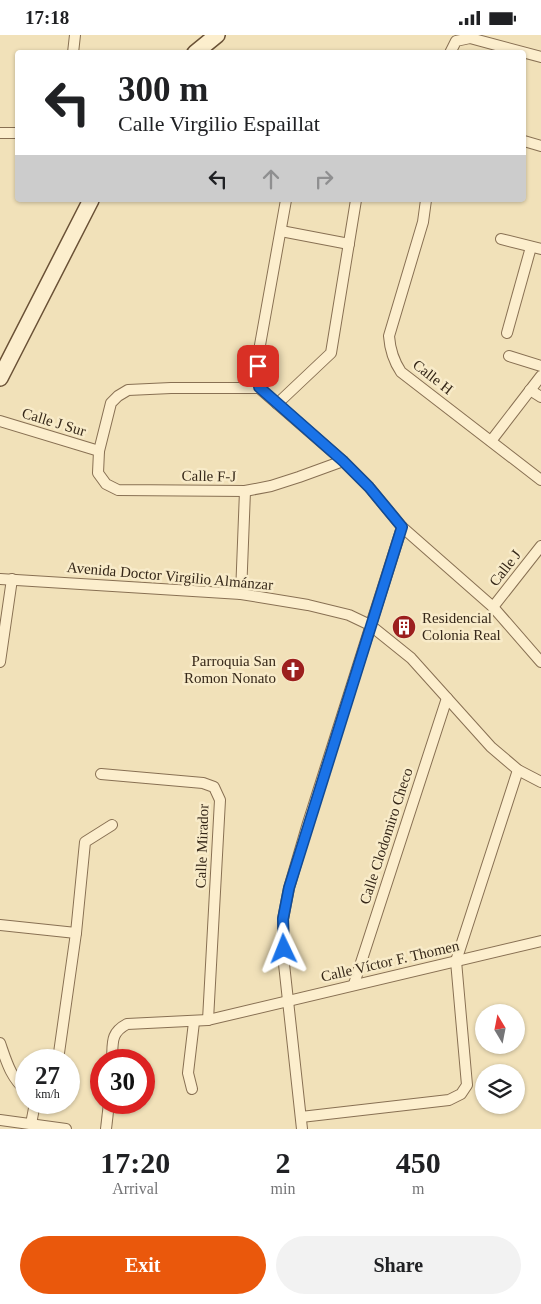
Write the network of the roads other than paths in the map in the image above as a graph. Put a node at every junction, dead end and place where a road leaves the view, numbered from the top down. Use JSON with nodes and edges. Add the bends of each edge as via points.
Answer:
{"nodes":[{"id":1,"x":75,"y":35,"type":"edge"},
{"id":2,"x":217,"y":35,"type":"edge"},
{"id":3,"x":199,"y":45,"type":"edge"},
{"id":4,"x":73,"y":50,"type":"edge"},
{"id":5,"x":452,"y":50,"type":"edge"},
{"id":6,"x":515,"y":50,"type":"edge"},
{"id":7,"x":526,"y":53,"type":"edge"},
{"id":8,"x":541,"y":57,"type":"edge"},
{"id":9,"x":0,"y":133,"type":"edge"},
{"id":10,"x":15,"y":133,"type":"edge"},
{"id":11,"x":526,"y":142,"type":"edge"},
{"id":12,"x":541,"y":146,"type":"edge"},
{"id":13,"x":80,"y":202,"type":"edge"},
{"id":14,"x":90,"y":202,"type":"edge"},
{"id":15,"x":286,"y":202,"type":"edge"},
{"id":16,"x":356,"y":202,"type":"edge"},
{"id":17,"x":426,"y":202,"type":"edge"},
{"id":18,"x":82,"y":218,"type":"junction"},
{"id":19,"x":281,"y":231,"type":"junction"},
{"id":20,"x":501,"y":239,"type":"dead end"},
{"id":21,"x":349,"y":244,"type":"junction"},
{"id":22,"x":536,"y":248,"type":"edge"},
{"id":23,"x":507,"y":333,"type":"dead end"},
{"id":24,"x":509,"y":357,"type":"dead end"},
{"id":25,"x":541,"y":366,"type":"edge"},
{"id":26,"x":541,"y":376,"type":"edge"},
{"id":27,"x":0,"y":377,"type":"edge"},
{"id":28,"x":259,"y":387,"type":"junction"},
{"id":29,"x":530,"y":390,"type":"junction"},
{"id":30,"x":541,"y":397,"type":"edge"},
{"id":31,"x":277,"y":404,"type":"junction"},
{"id":32,"x":0,"y":421,"type":"edge"},
{"id":33,"x":491,"y":441,"type":"junction"},
{"id":34,"x":99,"y":451,"type":"junction"},
{"id":35,"x":343,"y":461,"type":"junction"},
{"id":36,"x":541,"y":480,"type":"edge"},
{"id":37,"x":245,"y":491,"type":"junction"},
{"id":38,"x":402,"y":527,"type":"junction"},
{"id":39,"x":541,"y":546,"type":"edge"},
{"id":40,"x":0,"y":579,"type":"edge"},
{"id":41,"x":12,"y":579,"type":"junction"},
{"id":42,"x":241,"y":594,"type":"junction"},
{"id":43,"x":492,"y":607,"type":"junction"},
{"id":44,"x":370,"y":625,"type":"junction"},
{"id":45,"x":541,"y":661,"type":"edge"},
{"id":46,"x":0,"y":662,"type":"edge"},
{"id":47,"x":447,"y":698,"type":"junction"},
{"id":48,"x":518,"y":769,"type":"junction"},
{"id":49,"x":101,"y":774,"type":"dead end"},
{"id":50,"x":541,"y":781,"type":"edge"},
{"id":51,"x":112,"y":825,"type":"dead end"},
{"id":52,"x":0,"y":925,"type":"edge"},
{"id":53,"x":76,"y":933,"type":"junction"},
{"id":54,"x":541,"y":941,"type":"edge"},
{"id":55,"x":456,"y":961,"type":"junction"},
{"id":56,"x":354,"y":984,"type":"junction"},
{"id":57,"x":288,"y":1001,"type":"junction"},
{"id":58,"x":208,"y":1020,"type":"junction"},
{"id":59,"x":194,"y":1022,"type":"junction"},
{"id":60,"x":0,"y":1043,"type":"edge"},
{"id":61,"x":60,"y":1049,"type":"edge"},
{"id":62,"x":113,"y":1049,"type":"edge"},
{"id":63,"x":15,"y":1080,"type":"edge"},
{"id":64,"x":192,"y":1089,"type":"dead end"},
{"id":65,"x":33,"y":1114,"type":"edge"},
{"id":66,"x":107,"y":1114,"type":"edge"},
{"id":67,"x":301,"y":1117,"type":"junction"},
{"id":68,"x":0,"y":1120,"type":"edge"},
{"id":69,"x":31,"y":1124,"type":"junction"},
{"id":70,"x":66,"y":1129,"type":"edge"},
{"id":71,"x":106,"y":1129,"type":"edge"},
{"id":72,"x":302,"y":1129,"type":"edge"}],
"edges":[{"from":1,"to":4,"type":"street"},
{"from":2,"to":3,"type":"main road"},
{"from":5,"to":6,"type":"street","via":[[456,41],[470,38]]},
{"from":7,"to":8,"type":"street"},
{"from":9,"to":10,"type":"street"},
{"from":11,"to":12,"type":"street"},
{"from":13,"to":18,"type":"street"},
{"from":14,"to":18,"type":"main road"},
{"from":15,"to":19,"type":"street"},
{"from":16,"to":21,"type":"street"},
{"from":17,"to":33,"type":"street","name":"Calle H","via":[[423,222],[389,336],[390,348],[401,371]]},
{"from":18,"to":27,"type":"main road"},
{"from":19,"to":21,"type":"street"},
{"from":19,"to":28,"type":"street","via":[[260,345]]},
{"from":20,"to":22,"type":"street"},
{"from":21,"to":31,"type":"street","via":[[331,353]]},
{"from":22,"to":23,"type":"street"},
{"from":24,"to":25,"type":"street"},
{"from":26,"to":29,"type":"street"},
{"from":28,"to":31,"type":"street"},
{"from":28,"to":34,"type":"street","via":[[128,390],[111,403]]},
{"from":29,"to":30,"type":"street"},
{"from":29,"to":33,"type":"street"},
{"from":31,"to":35,"type":"street"},
{"from":32,"to":34,"type":"street","name":"Calle J Sur"},
{"from":33,"to":36,"type":"street","name":"Calle H"},
{"from":34,"to":37,"type":"street","name":"Calle F-J","via":[[98,473],[118,490]]},
{"from":35,"to":37,"type":"street","name":"Calle F-J"},
{"from":35,"to":38,"type":"street"},
{"from":37,"to":42,"type":"street"},
{"from":38,"to":43,"type":"street"},
{"from":38,"to":44,"type":"street"},
{"from":39,"to":43,"type":"street","name":"Calle J"},
{"from":40,"to":41,"type":"street","name":"Avenida Doctor Virgilio Almánzar"},
{"from":41,"to":42,"type":"street","name":"Avenida Doctor Virgilio Almánzar"},
{"from":41,"to":46,"type":"street"},
{"from":42,"to":44,"type":"street","name":"Avenida Doctor Virgilio Almánzar","via":[[308,605],[349,615]]},
{"from":43,"to":45,"type":"street"},
{"from":44,"to":47,"type":"street","name":"Avenida Doctor Virgilio Almánzar","via":[[411,657]]},
{"from":44,"to":57,"type":"street","via":[[289,888],[283,919]]},
{"from":47,"to":48,"type":"street","name":"Avenida Doctor Virgilio Almánzar","via":[[491,747]]},
{"from":47,"to":56,"type":"street","name":"Calle Clodomiro Checo"},
{"from":48,"to":50,"type":"street","name":"Avenida Doctor Virgilio Almánzar"},
{"from":48,"to":55,"type":"street"},
{"from":49,"to":58,"type":"street","name":"Calle Mirador","via":[[203,783],[214,787],[220,800]]},
{"from":51,"to":53,"type":"street","via":[[84,842]]},
{"from":52,"to":53,"type":"street"},
{"from":53,"to":61,"type":"street"},
{"from":54,"to":55,"type":"street","name":"Calle Víctor F. Thomen"},
{"from":55,"to":56,"type":"street","name":"Calle Víctor F. Thomen"},
{"from":55,"to":67,"type":"street","via":[[467,1085],[461,1094],[449,1100]]},
{"from":56,"to":57,"type":"street","name":"Calle Víctor F. Thomen"},
{"from":57,"to":58,"type":"street","name":"Calle Víctor F. Thomen"},
{"from":57,"to":67,"type":"street"},
{"from":58,"to":59,"type":"street","name":"Calle Víctor F. Thomen"},
{"from":59,"to":62,"type":"street","name":"Calle Víctor F. Thomen","via":[[126,1024],[117,1029]]},
{"from":59,"to":64,"type":"street","via":[[188,1073]]},
{"from":60,"to":63,"type":"street"},
{"from":65,"to":69,"type":"street"},
{"from":66,"to":71,"type":"street"},
{"from":67,"to":72,"type":"street"},
{"from":68,"to":69,"type":"street"},
{"from":69,"to":70,"type":"street"}]}
